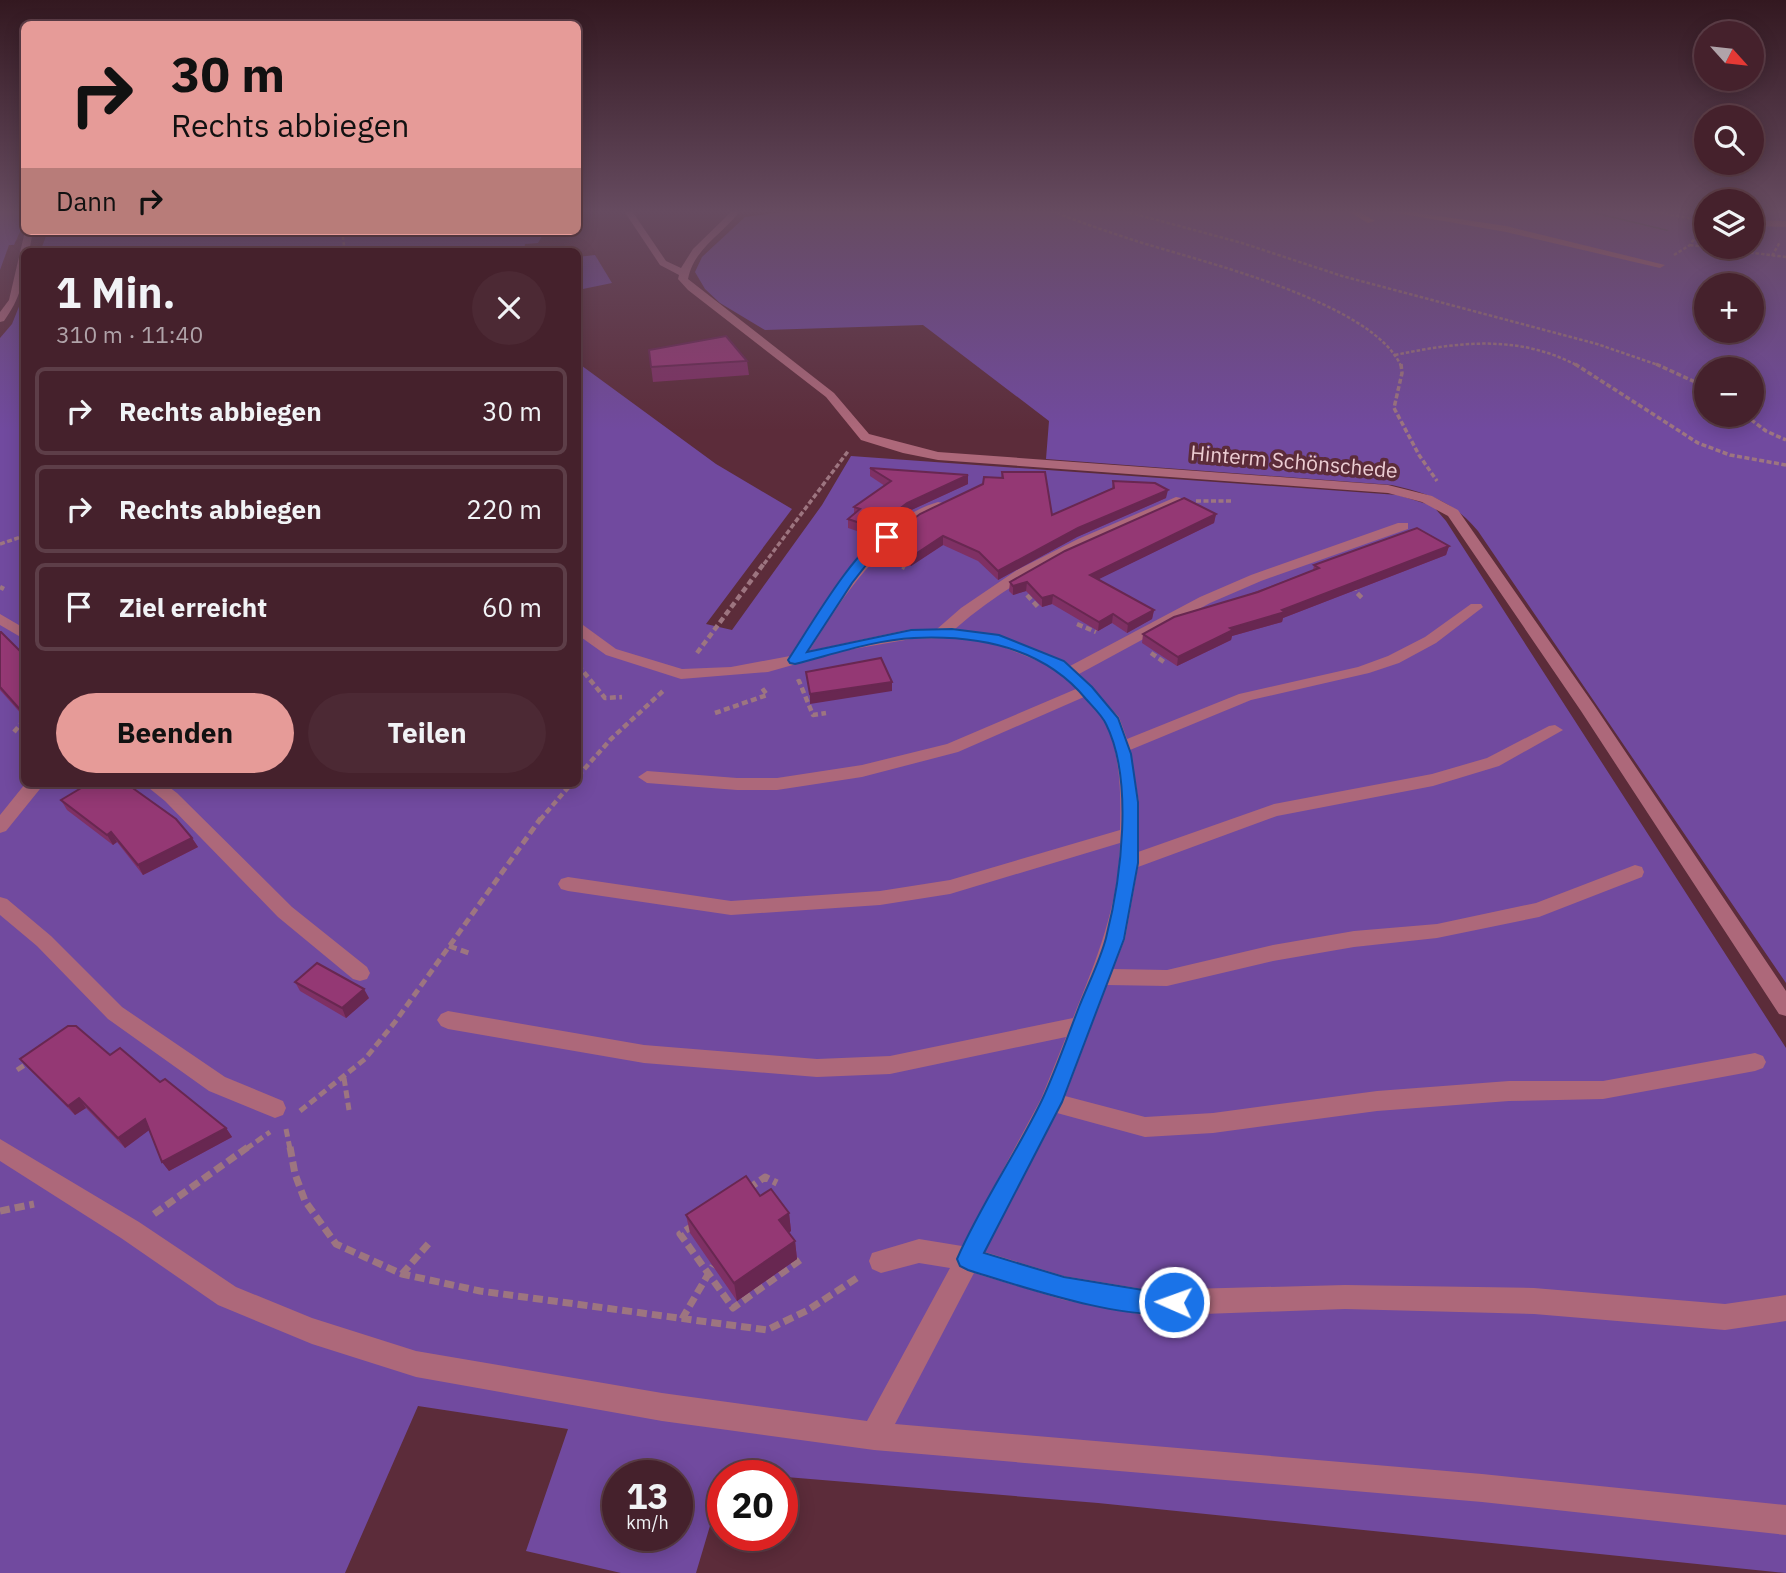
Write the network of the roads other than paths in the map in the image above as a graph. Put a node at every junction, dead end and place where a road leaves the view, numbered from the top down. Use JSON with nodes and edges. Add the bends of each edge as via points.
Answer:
{"nodes":[{"id":1,"x":17,"y":284,"type":"edge"},
{"id":2,"x":687,"y":284,"type":"edge"},
{"id":3,"x":0,"y":319,"type":"edge"},
{"id":4,"x":956,"y":497,"type":"edge"},
{"id":5,"x":1176,"y":501,"type":"edge"},
{"id":6,"x":1403,"y":526,"type":"dead end"},
{"id":7,"x":1476,"y":607,"type":"dead end"},
{"id":8,"x":0,"y":618,"type":"edge"},
{"id":9,"x":581,"y":631,"type":"edge"},
{"id":10,"x":21,"y":633,"type":"edge"},
{"id":11,"x":941,"y":634,"type":"junction"},
{"id":12,"x":792,"y":661,"type":"junction"},
{"id":13,"x":1069,"y":673,"type":"junction"},
{"id":14,"x":1087,"y":690,"type":"junction"},
{"id":15,"x":1555,"y":730,"type":"dead end"},
{"id":16,"x":1121,"y":747,"type":"junction"},
{"id":17,"x":647,"y":777,"type":"dead end"},
{"id":18,"x":33,"y":787,"type":"edge"},
{"id":19,"x":157,"y":787,"type":"edge"},
{"id":20,"x":0,"y":827,"type":"edge"},
{"id":21,"x":1130,"y":834,"type":"junction"},
{"id":22,"x":1129,"y":863,"type":"junction"},
{"id":23,"x":1635,"y":872,"type":"dead end"},
{"id":24,"x":568,"y":884,"type":"dead end"},
{"id":25,"x":0,"y":904,"type":"edge"},
{"id":26,"x":360,"y":973,"type":"dead end"},
{"id":27,"x":1100,"y":977,"type":"junction"},
{"id":28,"x":1786,"y":1008,"type":"edge"},
{"id":29,"x":448,"y":1020,"type":"dead end"},
{"id":30,"x":1082,"y":1025,"type":"junction"},
{"id":31,"x":1755,"y":1062,"type":"dead end"},
{"id":32,"x":1051,"y":1102,"type":"junction"},
{"id":33,"x":285,"y":1112,"type":"road end"},
{"id":34,"x":0,"y":1149,"type":"edge"},
{"id":35,"x":968,"y":1259,"type":"junction"},
{"id":36,"x":881,"y":1261,"type":"road end"},
{"id":37,"x":1786,"y":1308,"type":"edge"},
{"id":38,"x":874,"y":1436,"type":"junction"},
{"id":39,"x":1786,"y":1520,"type":"edge"}],
"edges":[{"from":1,"to":3,"type":"street","via":[[14,300]]},
{"from":2,"to":28,"type":"street","name":"Hinterm Schönschede","via":[[830,395],[865,437],[907,450],[937,456],[1388,489],[1427,499],[1452,513]]},
{"from":4,"to":12,"type":"street","via":[[913,517],[869,552]]},
{"from":5,"to":11,"type":"street","via":[[1070,545],[969,607]]},
{"from":6,"to":13,"type":"street","via":[[1205,600]]},
{"from":7,"to":16,"type":"street","via":[[1426,644],[1380,665],[1248,696],[1209,709],[1156,737]]},
{"from":8,"to":10,"type":"street"},
{"from":9,"to":12,"type":"street","via":[[611,652],[681,674],[731,672]]},
{"from":11,"to":12,"type":"street","via":[[911,634]]},
{"from":11,"to":13,"type":"street","via":[[994,638],[1059,664]]},
{"from":13,"to":14,"type":"street"},
{"from":14,"to":16,"type":"street","via":[[1113,721]]},
{"from":14,"to":17,"type":"street","via":[[952,748],[862,771],[777,784]]},
{"from":15,"to":22,"type":"street","via":[[1481,765],[1433,780],[1274,810]]},
{"from":16,"to":21,"type":"street"},
{"from":18,"to":20,"type":"street"},
{"from":19,"to":26,"type":"street","via":[[285,912]]},
{"from":21,"to":22,"type":"street"},
{"from":21,"to":24,"type":"street","via":[[950,887],[880,898],[731,908]]},
{"from":22,"to":27,"type":"street","via":[[1115,939]]},
{"from":23,"to":27,"type":"street","via":[[1539,910],[1437,932],[1300,949],[1167,978]]},
{"from":25,"to":33,"type":"street","via":[[44,940],[115,1013],[217,1084]]},
{"from":27,"to":30,"type":"street"},
{"from":29,"to":30,"type":"street","via":[[644,1054],[817,1068],[890,1065]]},
{"from":30,"to":32,"type":"street"},
{"from":31,"to":32,"type":"street","via":[[1603,1090],[1508,1091],[1377,1101],[1213,1123],[1145,1127]]},
{"from":32,"to":35,"type":"street"},
{"from":34,"to":38,"type":"street","via":[[227,1296],[312,1331],[416,1364],[662,1407]]},
{"from":35,"to":36,"type":"street","via":[[919,1251]]},
{"from":35,"to":37,"type":"street","via":[[1064,1289],[1149,1303],[1345,1297],[1534,1301],[1725,1317]]},
{"from":35,"to":38,"type":"street"},
{"from":38,"to":39,"type":"street","via":[[1482,1488]]}]}
